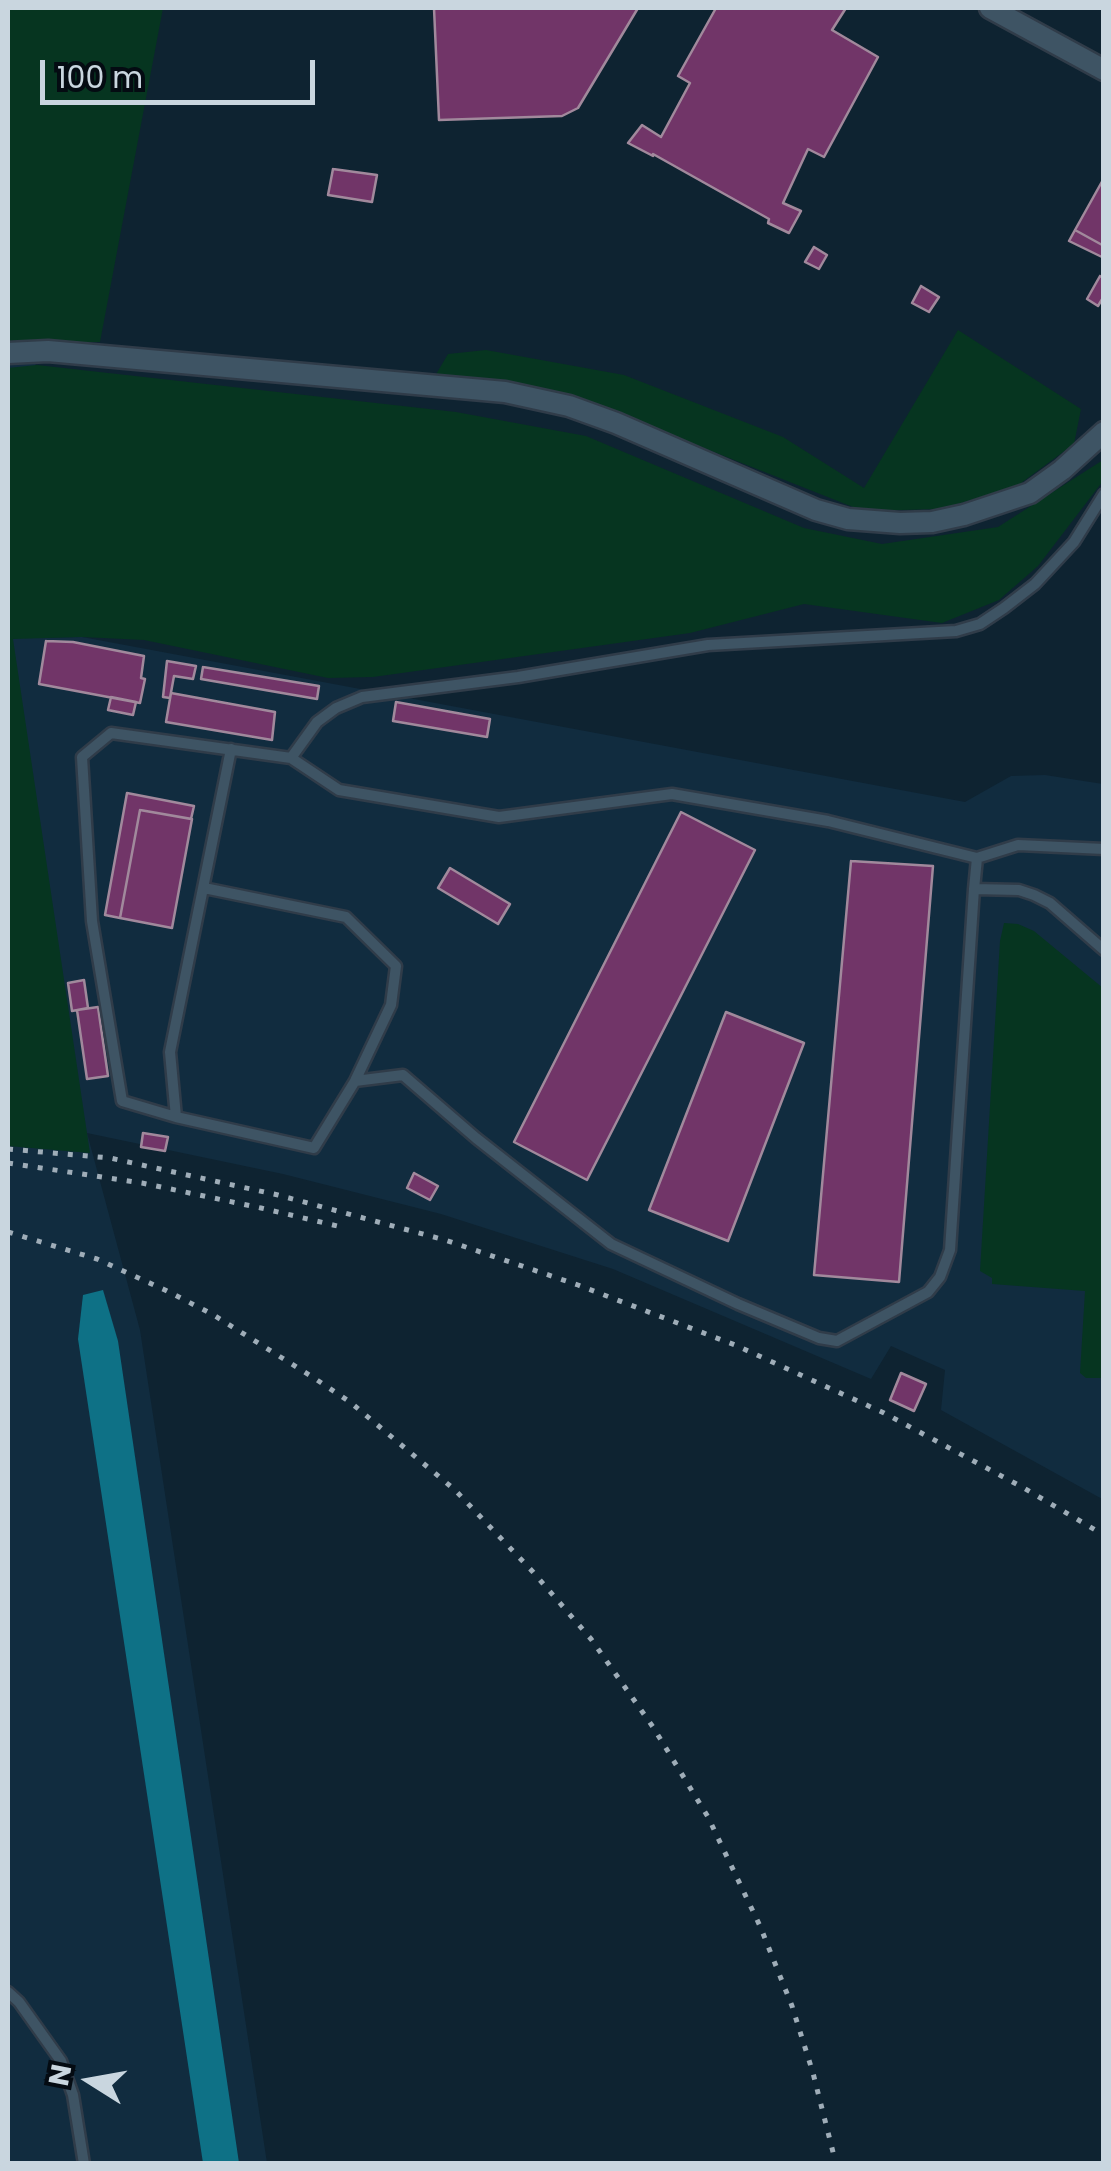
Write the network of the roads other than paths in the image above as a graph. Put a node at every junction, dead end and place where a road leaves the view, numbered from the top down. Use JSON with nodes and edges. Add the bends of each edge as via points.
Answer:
{"nodes":[{"id":1,"x":990,"y":8,"type":"edge"},
{"id":2,"x":1104,"y":70,"type":"edge"},
{"id":3,"x":8,"y":352,"type":"edge"},
{"id":4,"x":1104,"y":432,"type":"edge"},
{"id":5,"x":1104,"y":494,"type":"edge"},
{"id":6,"x":231,"y":750,"type":"junction"},
{"id":7,"x":290,"y":758,"type":"junction"},
{"id":8,"x":1104,"y":849,"type":"edge"},
{"id":9,"x":978,"y":858,"type":"junction"},
{"id":10,"x":204,"y":888,"type":"junction"},
{"id":11,"x":974,"y":889,"type":"junction"},
{"id":12,"x":1104,"y":950,"type":"edge"},
{"id":13,"x":355,"y":1081,"type":"junction"},
{"id":14,"x":176,"y":1116,"type":"junction"},
{"id":15,"x":8,"y":1992,"type":"edge"},
{"id":16,"x":84,"y":2164,"type":"edge"}],
"edges":[{"from":1,"to":2,"type":"street"},
{"from":3,"to":4,"type":"street","via":[[505,392],[616,424],[816,510],[900,523],[964,515],[1030,493]]},
{"from":5,"to":7,"type":"lane","via":[[1074,542],[1035,584],[980,624],[956,631],[708,645],[362,697],[317,722]]},
{"from":6,"to":7,"type":"lane"},
{"from":6,"to":10,"type":"lane"},
{"from":6,"to":14,"type":"lane","via":[[112,733],[82,758],[92,920],[122,1101]]},
{"from":7,"to":9,"type":"lane","via":[[339,790],[499,817],[672,794]]},
{"from":8,"to":9,"type":"lane","via":[[1018,845]]},
{"from":9,"to":11,"type":"lane"},
{"from":10,"to":13,"type":"lane","via":[[346,916],[396,966],[391,1004]]},
{"from":10,"to":14,"type":"lane","via":[[170,1052]]},
{"from":11,"to":12,"type":"lane","via":[[1034,895]]},
{"from":11,"to":13,"type":"lane","via":[[950,1250],[928,1292],[837,1341],[738,1304],[611,1244],[403,1076]]},
{"from":13,"to":14,"type":"lane","via":[[314,1148]]},
{"from":15,"to":16,"type":"lane","via":[[61,2062]]}]}
